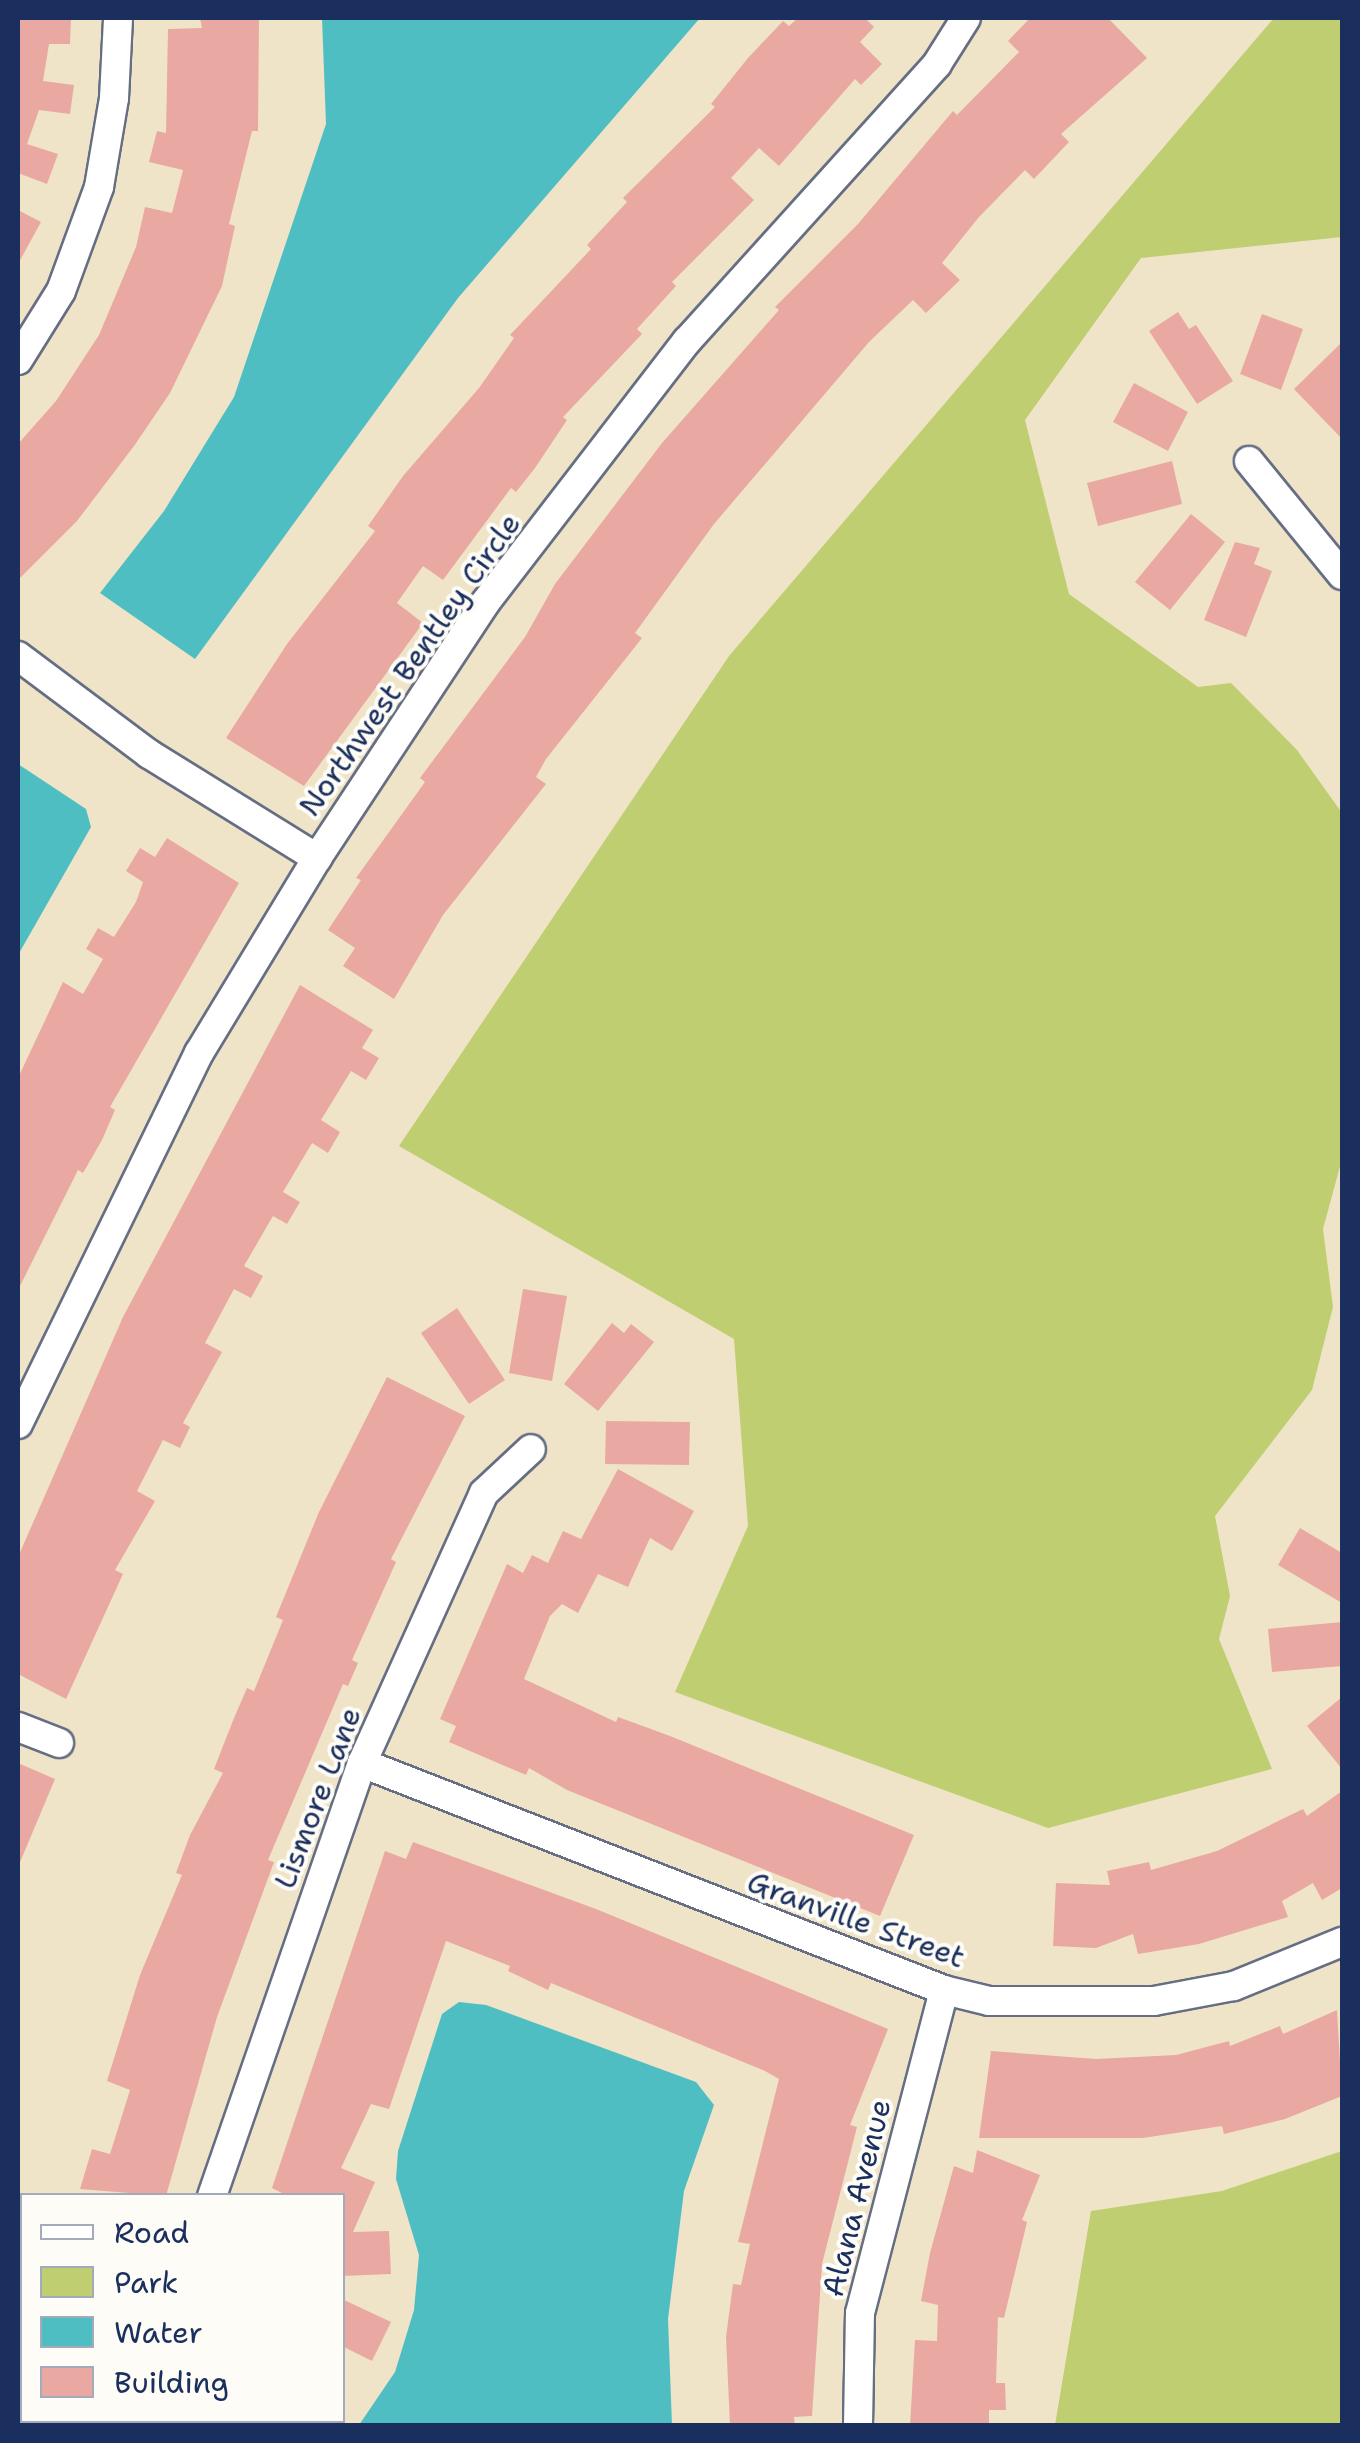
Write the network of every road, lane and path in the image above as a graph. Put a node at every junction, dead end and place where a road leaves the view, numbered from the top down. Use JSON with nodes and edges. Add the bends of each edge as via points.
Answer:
{"nodes":[{"id":1,"x":118,"y":18,"type":"edge"},
{"id":2,"x":966,"y":18,"type":"edge"},
{"id":3,"x":18,"y":360,"type":"edge"},
{"id":4,"x":1249,"y":461,"type":"dead end"},
{"id":5,"x":1342,"y":574,"type":"edge"},
{"id":6,"x":18,"y":656,"type":"edge"},
{"id":7,"x":317,"y":858,"type":"junction"},
{"id":8,"x":18,"y":1424,"type":"edge"},
{"id":9,"x":531,"y":1448,"type":"dead end"},
{"id":10,"x":18,"y":1727,"type":"edge"},
{"id":11,"x":59,"y":1742,"type":"dead end"},
{"id":12,"x":362,"y":1763,"type":"junction"},
{"id":13,"x":1342,"y":1942,"type":"edge"},
{"id":14,"x":944,"y":1990,"type":"junction"},
{"id":15,"x":213,"y":2193,"type":"edge"},
{"id":16,"x":858,"y":2426,"type":"edge"}],
"edges":[{"from":1,"to":3,"type":"street","via":[[99,187],[61,292]]},
{"from":2,"to":7,"type":"street","name":"Northwest Bentley Circle","via":[[938,64],[675,356],[485,603]]},
{"from":4,"to":5,"type":"street"},
{"from":6,"to":7,"type":"street","via":[[81,708]]},
{"from":7,"to":8,"type":"street","name":"Northwest Bentley Circle","via":[[200,1053]]},
{"from":9,"to":12,"type":"street","name":"Lismore Lane","via":[[484,1493]]},
{"from":10,"to":11,"type":"street"},
{"from":12,"to":14,"type":"street","name":"Granville Street"},
{"from":12,"to":15,"type":"street","name":"Lismore Lane"},
{"from":13,"to":14,"type":"street","name":"Granville Street","via":[[1234,1986],[1154,2001],[989,2001]]},
{"from":14,"to":16,"type":"street","name":"Alana Avenue","via":[[860,2313]]}]}
